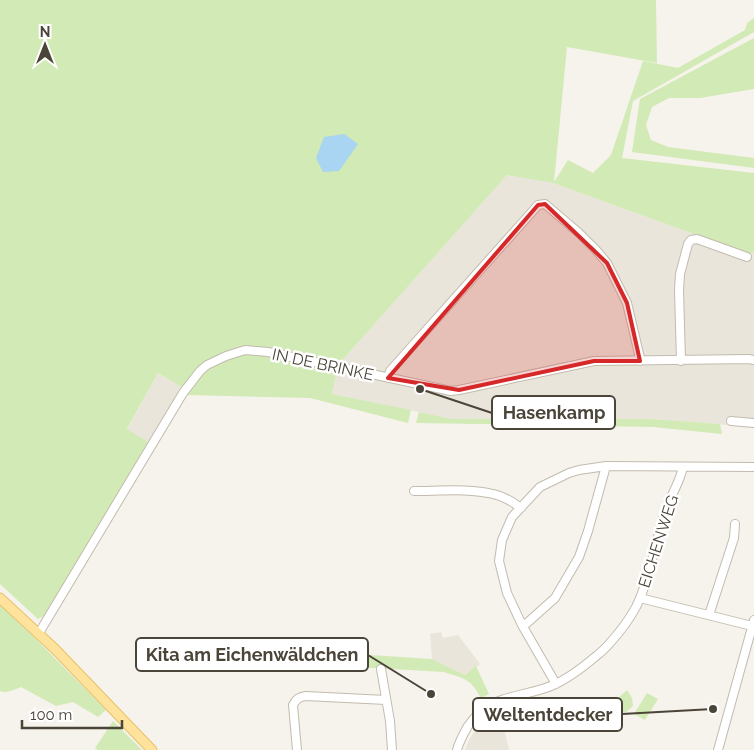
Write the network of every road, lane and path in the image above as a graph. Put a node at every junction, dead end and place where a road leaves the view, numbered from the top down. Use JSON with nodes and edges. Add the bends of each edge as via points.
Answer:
{"nodes":[{"id":1,"x":747,"y":257,"type":"dead end"},
{"id":2,"x":754,"y":360,"type":"edge"},
{"id":3,"x":640,"y":361,"type":"junction"},
{"id":4,"x":681,"y":361,"type":"junction"},
{"id":5,"x":388,"y":378,"type":"junction"},
{"id":6,"x":731,"y":421,"type":"dead end"},
{"id":7,"x":754,"y":423,"type":"edge"},
{"id":8,"x":606,"y":466,"type":"junction"},
{"id":9,"x":683,"y":467,"type":"junction"},
{"id":10,"x":754,"y":467,"type":"edge"},
{"id":11,"x":414,"y":491,"type":"dead end"},
{"id":12,"x":521,"y":508,"type":"junction"},
{"id":13,"x":735,"y":524,"type":"dead end"},
{"id":14,"x":0,"y":598,"type":"edge"},
{"id":15,"x":640,"y":598,"type":"junction"},
{"id":16,"x":709,"y":614,"type":"junction"},
{"id":17,"x":753,"y":623,"type":"edge"},
{"id":18,"x":522,"y":625,"type":"junction"},
{"id":19,"x":39,"y":633,"type":"junction"},
{"id":20,"x":381,"y":669,"type":"dead end"},
{"id":21,"x":556,"y":684,"type":"junction"},
{"id":22,"x":386,"y":700,"type":"junction"},
{"id":23,"x":152,"y":750,"type":"edge"},
{"id":24,"x":297,"y":750,"type":"edge"},
{"id":25,"x":392,"y":750,"type":"edge"},
{"id":26,"x":457,"y":750,"type":"edge"},
{"id":27,"x":718,"y":750,"type":"edge"}],
"edges":[{"from":1,"to":4,"type":"street","via":[[697,239],[688,244],[679,290]]},
{"from":2,"to":4,"type":"street","name":"IN DE BRINKE"},
{"from":3,"to":4,"type":"street","name":"IN DE BRINKE"},
{"from":3,"to":5,"type":"street","name":"IN DE BRINKE","via":[[594,362],[459,390]]},
{"from":3,"to":5,"type":"street","via":[[627,303],[607,263],[579,233],[541,203]]},
{"from":5,"to":19,"type":"street","name":"IN DE BRINKE","via":[[245,350],[207,365],[183,392]]},
{"from":6,"to":7,"type":"street"},
{"from":8,"to":9,"type":"street"},
{"from":8,"to":12,"type":"street","via":[[579,470],[544,485]]},
{"from":8,"to":18,"type":"street","via":[[579,558],[555,598]]},
{"from":9,"to":10,"type":"street"},
{"from":9,"to":15,"type":"street","name":"EICHENWEG","via":[[666,508]]},
{"from":11,"to":12,"type":"street","via":[[493,493]]},
{"from":12,"to":18,"type":"street","via":[[512,518],[502,540],[499,561],[507,593]]},
{"from":13,"to":16,"type":"street","via":[[734,538]]},
{"from":14,"to":19,"type":"main road"},
{"from":15,"to":16,"type":"street","name":"EICHENWEG"},
{"from":15,"to":21,"type":"street","name":"EICHENWEG","via":[[609,645],[577,672]]},
{"from":16,"to":17,"type":"street","name":"EICHENWEG"},
{"from":17,"to":27,"type":"street"},
{"from":18,"to":21,"type":"street"},
{"from":19,"to":23,"type":"main road"},
{"from":20,"to":22,"type":"street"},
{"from":21,"to":26,"type":"street","name":"EICHENWEG","via":[[498,700],[485,708],[466,729]]},
{"from":22,"to":24,"type":"street","via":[[301,697],[293,705]]},
{"from":22,"to":25,"type":"street"}]}
